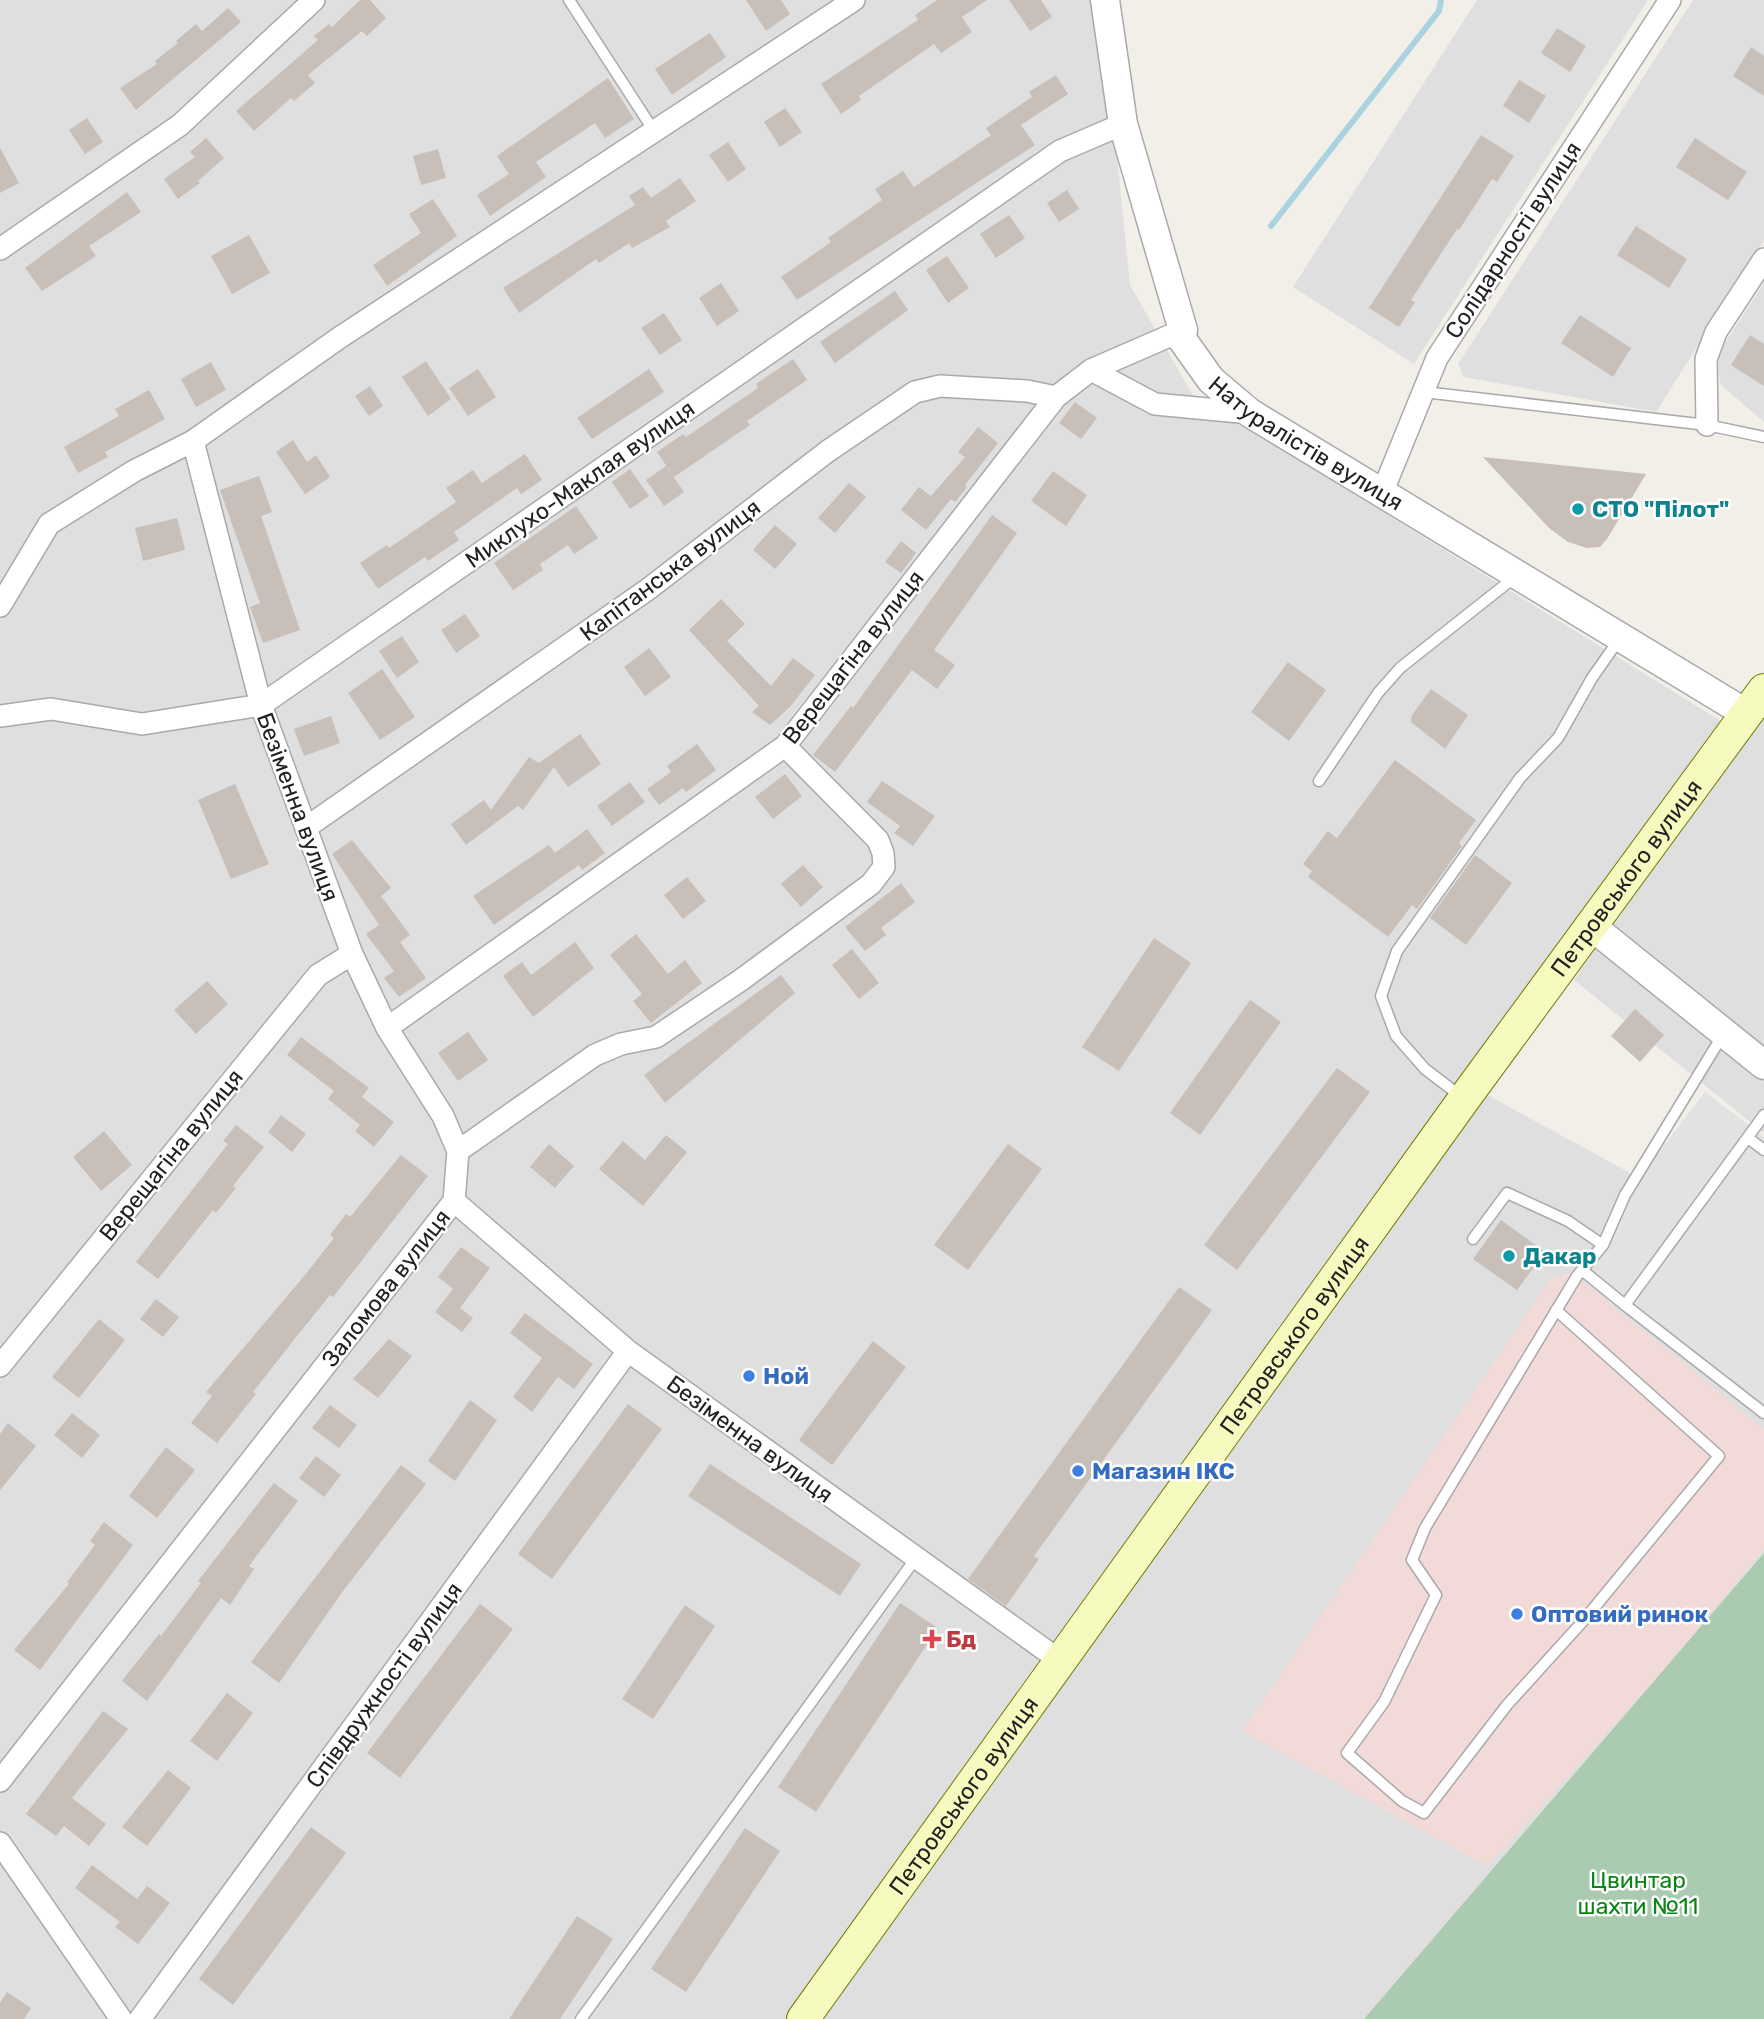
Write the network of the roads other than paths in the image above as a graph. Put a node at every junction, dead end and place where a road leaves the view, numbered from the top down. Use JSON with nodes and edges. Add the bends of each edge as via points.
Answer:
{"nodes":[{"id":1,"x":314,"y":0,"type":"edge"},
{"id":2,"x":569,"y":0,"type":"edge"},
{"id":3,"x":854,"y":0,"type":"edge"},
{"id":4,"x":1105,"y":0,"type":"edge"},
{"id":5,"x":1670,"y":0,"type":"edge"},
{"id":6,"x":1123,"y":124,"type":"junction"},
{"id":7,"x":654,"y":131,"type":"junction"},
{"id":8,"x":0,"y":249,"type":"edge"},
{"id":9,"x":1764,"y":259,"type":"edge"},
{"id":10,"x":1183,"y":330,"type":"junction"},
{"id":11,"x":1091,"y":370,"type":"junction"},
{"id":12,"x":1424,"y":392,"type":"junction"},
{"id":13,"x":1056,"y":397,"type":"junction"},
{"id":14,"x":1250,"y":413,"type":"junction"},
{"id":15,"x":1707,"y":425,"type":"junction"},
{"id":16,"x":1764,"y":437,"type":"edge"},
{"id":17,"x":193,"y":441,"type":"junction"},
{"id":18,"x":1382,"y":493,"type":"junction"},
{"id":19,"x":1517,"y":575,"type":"junction"},
{"id":20,"x":0,"y":606,"type":"edge"},
{"id":21,"x":1620,"y":638,"type":"junction"},
{"id":22,"x":1755,"y":702,"type":"edge"},
{"id":23,"x":261,"y":705,"type":"junction"},
{"id":24,"x":0,"y":716,"type":"edge"},
{"id":25,"x":785,"y":746,"type":"junction"},
{"id":26,"x":1320,"y":781,"type":"dead end"},
{"id":27,"x":307,"y":827,"type":"junction"},
{"id":28,"x":1590,"y":925,"type":"junction"},
{"id":29,"x":352,"y":954,"type":"junction"},
{"id":30,"x":387,"y":1028,"type":"junction"},
{"id":31,"x":1724,"y":1033,"type":"junction"},
{"id":32,"x":1763,"y":1063,"type":"edge"},
{"id":33,"x":1464,"y":1099,"type":"junction"},
{"id":34,"x":1764,"y":1115,"type":"edge"},
{"id":35,"x":1748,"y":1138,"type":"junction"},
{"id":36,"x":1764,"y":1150,"type":"edge"},
{"id":37,"x":458,"y":1151,"type":"junction"},
{"id":38,"x":454,"y":1201,"type":"junction"},
{"id":39,"x":1473,"y":1239,"type":"dead end"},
{"id":40,"x":1603,"y":1245,"type":"junction"},
{"id":41,"x":1582,"y":1270,"type":"junction"},
{"id":42,"x":1625,"y":1305,"type":"junction"},
{"id":43,"x":1556,"y":1310,"type":"junction"},
{"id":44,"x":628,"y":1351,"type":"junction"},
{"id":45,"x":0,"y":1366,"type":"edge"},
{"id":46,"x":1764,"y":1413,"type":"edge"},
{"id":47,"x":916,"y":1558,"type":"junction"},
{"id":48,"x":1059,"y":1660,"type":"junction"},
{"id":49,"x":0,"y":1781,"type":"edge"},
{"id":50,"x":0,"y":1843,"type":"edge"},
{"id":51,"x":121,"y":2019,"type":"edge"},
{"id":52,"x":140,"y":2019,"type":"edge"},
{"id":53,"x":581,"y":2019,"type":"edge"},
{"id":54,"x":803,"y":2019,"type":"edge"}],
"edges":[{"from":1,"to":8,"type":"street","via":[[180,125]]},
{"from":2,"to":7,"type":"lane"},
{"from":3,"to":7,"type":"street"},
{"from":4,"to":6,"type":"street","name":"Натуралістів вулиця"},
{"from":5,"to":12,"type":"street","name":"Солідарності вулиця","via":[[1437,358]]},
{"from":6,"to":10,"type":"street","name":"Натуралістів вулиця"},
{"from":6,"to":23,"type":"street","name":"Миклухо-Маклая вулиця","via":[[1060,151]]},
{"from":7,"to":17,"type":"street","via":[[339,338]]},
{"from":9,"to":15,"type":"street","via":[[1716,332],[1706,359]]},
{"from":10,"to":11,"type":"street","name":"Верещагіна вулиця"},
{"from":10,"to":14,"type":"street","name":"Натуралістів вулиця","via":[[1179,335],[1211,380]]},
{"from":11,"to":13,"type":"street","name":"Верещагіна вулиця"},
{"from":11,"to":14,"type":"street","via":[[1155,404]]},
{"from":12,"to":15,"type":"lane"},
{"from":12,"to":18,"type":"street","name":"Солідарності вулиця"},
{"from":13,"to":25,"type":"street","name":"Верещагіна вулиця"},
{"from":13,"to":27,"type":"street","name":"Капітанська вулиця","via":[[940,386],[915,392],[828,451],[647,590]]},
{"from":14,"to":18,"type":"street","name":"Натуралістів вулиця"},
{"from":15,"to":16,"type":"lane"},
{"from":17,"to":20,"type":"street","via":[[134,471],[50,524]]},
{"from":17,"to":23,"type":"street","name":"Безіменна вулиця"},
{"from":18,"to":19,"type":"street","name":"Натуралістів вулиця"},
{"from":19,"to":21,"type":"street","name":"Натуралістів вулиця"},
{"from":19,"to":26,"type":"lane","via":[[1400,668],[1378,693]]},
{"from":21,"to":22,"type":"street","name":"Натуралістів вулиця"},
{"from":21,"to":33,"type":"lane","via":[[1558,738],[1520,778],[1397,951],[1381,996],[1396,1036],[1425,1069]]},
{"from":22,"to":28,"type":"main road","name":"Петровського вулиця"},
{"from":23,"to":24,"type":"street","name":"Миклухо-Маклая вулиця","via":[[142,724],[51,709]]},
{"from":23,"to":27,"type":"street","name":"Безіменна вулиця"},
{"from":25,"to":30,"type":"street","name":"Верещагіна вулиця"},
{"from":25,"to":37,"type":"street","via":[[878,839],[884,867],[871,884],[701,1008],[656,1037],[595,1055]]},
{"from":27,"to":29,"type":"street","name":"Безіменна вулиця"},
{"from":28,"to":31,"type":"street"},
{"from":28,"to":33,"type":"main road","name":"Петровського вулиця"},
{"from":29,"to":30,"type":"street","name":"Безіменна вулиця"},
{"from":29,"to":45,"type":"street","name":"Верещагіна вулиця","via":[[318,975]]},
{"from":30,"to":37,"type":"street","name":"Безіменна вулиця","via":[[443,1116]]},
{"from":31,"to":32,"type":"street"},
{"from":31,"to":40,"type":"lane","via":[[1625,1195]]},
{"from":33,"to":48,"type":"main road","name":"Петровського вулиця"},
{"from":34,"to":35,"type":"lane"},
{"from":35,"to":36,"type":"lane"},
{"from":35,"to":42,"type":"lane"},
{"from":37,"to":38,"type":"street","name":"Заломова вулиця"},
{"from":38,"to":44,"type":"street","name":"Безіменна вулиця"},
{"from":38,"to":49,"type":"street","name":"Заломова вулиця"},
{"from":39,"to":40,"type":"lane","via":[[1507,1193],[1568,1222]]},
{"from":40,"to":41,"type":"lane"},
{"from":41,"to":42,"type":"lane"},
{"from":41,"to":43,"type":"lane"},
{"from":42,"to":46,"type":"lane"},
{"from":43,"to":43,"type":"lane","via":[[1424,1528],[1412,1560],[1436,1595],[1384,1702],[1347,1753],[1402,1801],[1424,1813],[1507,1705],[1584,1620],[1719,1456]]},
{"from":44,"to":47,"type":"street","name":"Безіменна вулиця"},
{"from":44,"to":52,"type":"street","name":"Співдружності вулиця"},
{"from":47,"to":48,"type":"street","name":"Безіменна вулиця"},
{"from":47,"to":53,"type":"lane"},
{"from":48,"to":54,"type":"main road","name":"Петровського вулиця"},
{"from":50,"to":51,"type":"street"}]}
